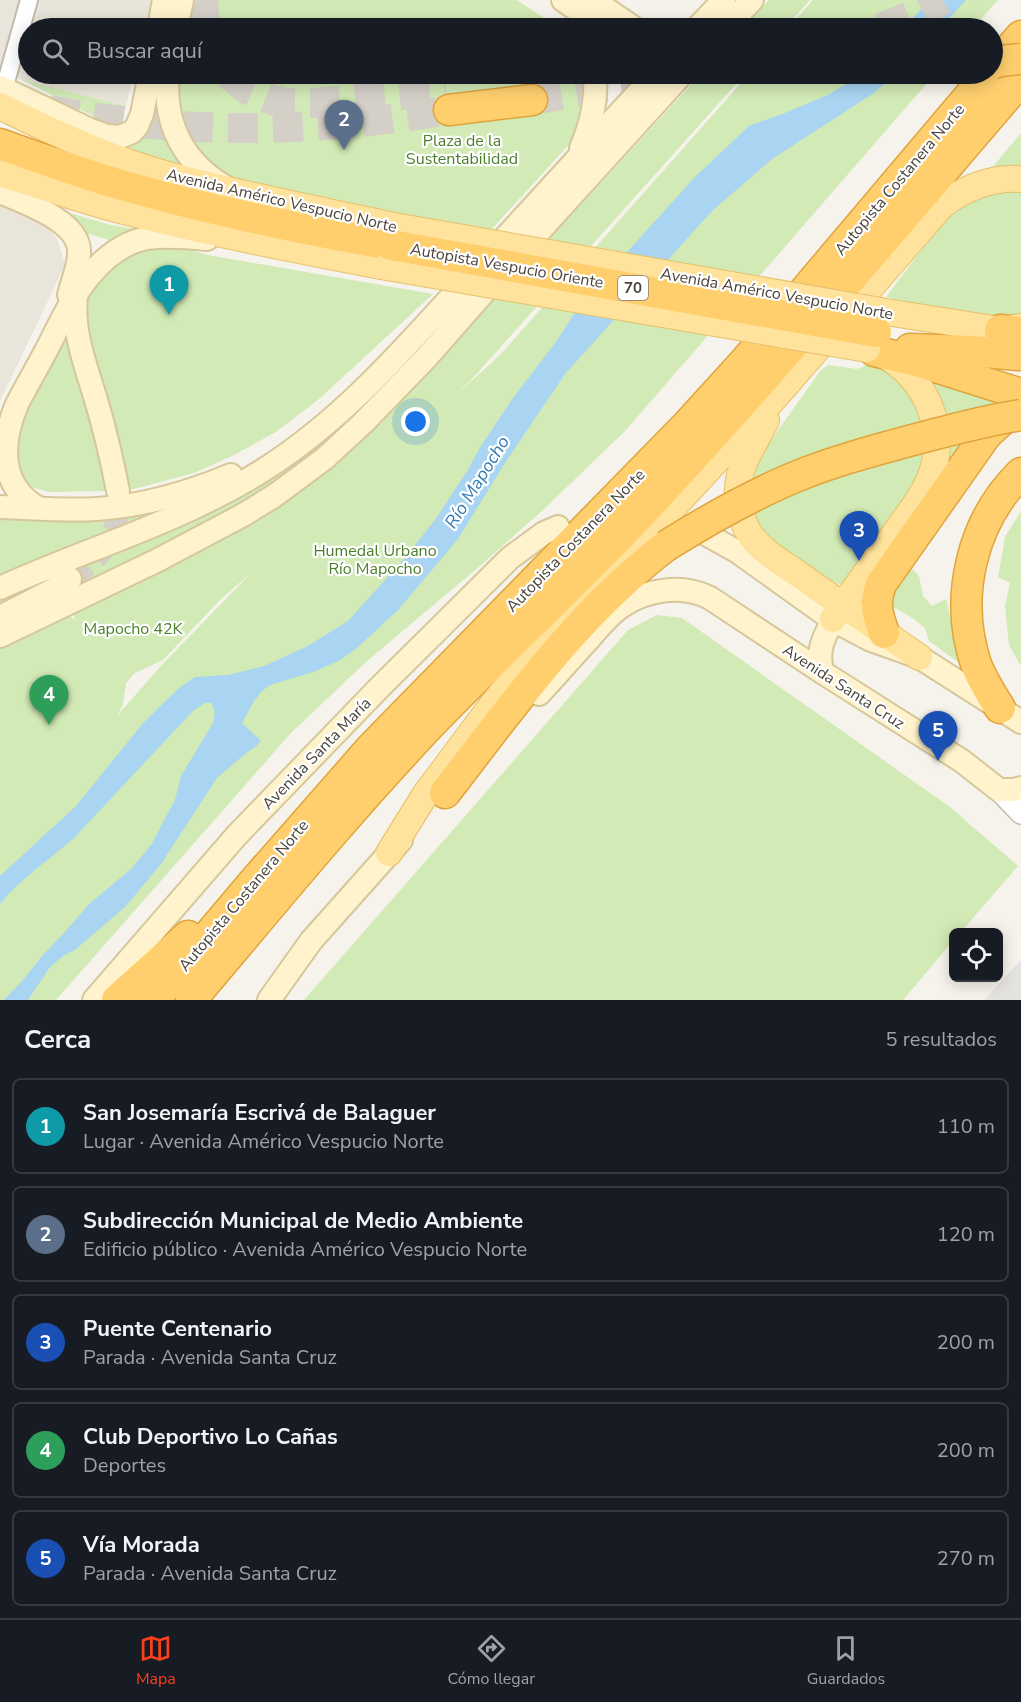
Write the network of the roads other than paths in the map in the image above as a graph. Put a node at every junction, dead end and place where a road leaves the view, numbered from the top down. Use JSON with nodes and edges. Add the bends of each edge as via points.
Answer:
{"nodes":[{"id":1,"x":30,"y":0,"type":"edge"},
{"id":2,"x":164,"y":0,"type":"edge"},
{"id":3,"x":182,"y":0,"type":"edge"},
{"id":4,"x":562,"y":0,"type":"edge"},
{"id":5,"x":593,"y":0,"type":"edge"},
{"id":6,"x":724,"y":0,"type":"edge"},
{"id":7,"x":752,"y":0,"type":"edge"},
{"id":8,"x":24,"y":18,"type":"edge"},
{"id":9,"x":161,"y":18,"type":"edge"},
{"id":10,"x":178,"y":18,"type":"edge"},
{"id":11,"x":574,"y":18,"type":"edge"},
{"id":12,"x":588,"y":18,"type":"edge"},
{"id":13,"x":619,"y":18,"type":"edge"},
{"id":14,"x":707,"y":18,"type":"edge"},
{"id":15,"x":735,"y":18,"type":"edge"},
{"id":16,"x":1021,"y":36,"type":"edge"},
{"id":17,"x":18,"y":39,"type":"edge"},
{"id":18,"x":1003,"y":57,"type":"edge"},
{"id":19,"x":1021,"y":59,"type":"edge"},
{"id":20,"x":1003,"y":61,"type":"edge"},
{"id":21,"x":1021,"y":80,"type":"edge"},
{"id":22,"x":148,"y":84,"type":"edge"},
{"id":23,"x":168,"y":84,"type":"edge"},
{"id":24,"x":596,"y":84,"type":"edge"},
{"id":25,"x":660,"y":84,"type":"edge"},
{"id":26,"x":662,"y":84,"type":"edge"},
{"id":27,"x":958,"y":84,"type":"edge"},
{"id":28,"x":980,"y":84,"type":"edge"},
{"id":29,"x":531,"y":92,"type":"tunnel mouth"},
{"id":30,"x":1,"y":94,"type":"edge"},
{"id":31,"x":448,"y":101,"type":"tunnel mouth"},
{"id":32,"x":1021,"y":112,"type":"edge"},
{"id":33,"x":0,"y":144,"type":"edge"},
{"id":34,"x":574,"y":162,"type":"junction"},
{"id":35,"x":0,"y":173,"type":"edge"},
{"id":36,"x":1021,"y":179,"type":"edge"},
{"id":37,"x":0,"y":192,"type":"edge"},
{"id":38,"x":233,"y":192,"type":"junction"},
{"id":39,"x":942,"y":205,"type":"junction"},
{"id":40,"x":259,"y":243,"type":"junction"},
{"id":41,"x":391,"y":246,"type":"junction"},
{"id":42,"x":70,"y":305,"type":"junction"},
{"id":43,"x":874,"y":338,"type":"junction"},
{"id":44,"x":1017,"y":340,"type":"edge"},
{"id":45,"x":1021,"y":394,"type":"edge"},
{"id":46,"x":777,"y":395,"type":"junction"},
{"id":47,"x":17,"y":404,"type":"junction"},
{"id":48,"x":1021,"y":404,"type":"edge"},
{"id":49,"x":1021,"y":415,"type":"edge"},
{"id":50,"x":0,"y":425,"type":"edge"},
{"id":51,"x":294,"y":450,"type":"junction"},
{"id":52,"x":1021,"y":473,"type":"edge"},
{"id":53,"x":118,"y":491,"type":"tunnel mouth"},
{"id":54,"x":0,"y":507,"type":"edge"},
{"id":55,"x":38,"y":508,"type":"junction"},
{"id":56,"x":587,"y":526,"type":"junction"},
{"id":57,"x":558,"y":527,"type":"dead end"},
{"id":58,"x":702,"y":532,"type":"dead end"},
{"id":59,"x":70,"y":579,"type":"tunnel mouth"},
{"id":60,"x":0,"y":588,"type":"edge"},
{"id":61,"x":837,"y":612,"type":"junction"},
{"id":62,"x":0,"y":617,"type":"edge"},
{"id":63,"x":884,"y":633,"type":"junction"},
{"id":64,"x":0,"y":636,"type":"edge"},
{"id":65,"x":919,"y":657,"type":"junction"},
{"id":66,"x":822,"y":672,"type":"junction"},
{"id":67,"x":1010,"y":715,"type":"edge"},
{"id":68,"x":1010,"y":789,"type":"edge"},
{"id":69,"x":445,"y":793,"type":"junction"},
{"id":70,"x":1021,"y":813,"type":"edge"},
{"id":71,"x":389,"y":853,"type":"junction"},
{"id":72,"x":257,"y":878,"type":"junction"},
{"id":73,"x":311,"y":941,"type":"junction"},
{"id":74,"x":94,"y":1000,"type":"edge"},
{"id":75,"x":117,"y":1000,"type":"edge"},
{"id":76,"x":154,"y":1000,"type":"edge"},
{"id":77,"x":191,"y":1000,"type":"edge"},
{"id":78,"x":252,"y":1000,"type":"edge"},
{"id":79,"x":269,"y":1000,"type":"edge"}],
"edges":[{"from":1,"to":8,"type":"street"},
{"from":2,"to":9,"type":"main road"},
{"from":3,"to":10,"type":"main road"},
{"from":4,"to":11,"type":"main road"},
{"from":4,"to":12,"type":"main road"},
{"from":5,"to":13,"type":"main road"},
{"from":6,"to":14,"type":"main road"},
{"from":7,"to":15,"type":"main road"},
{"from":16,"to":18,"type":"highway"},
{"from":17,"to":30,"type":"street"},
{"from":19,"to":20,"type":"highway","bridge":true},
{"from":21,"to":77,"type":"highway","name":"Autopista Costanera Norte","via":[[744,402],[612,544],[393,764]]},
{"from":22,"to":30,"type":"main road","via":[[137,126],[120,137],[107,136]]},
{"from":23,"to":38,"type":"main road","via":[[167,102],[178,139],[206,174]]},
{"from":24,"to":34,"type":"main road","via":[[589,131]]},
{"from":25,"to":34,"type":"main road"},
{"from":26,"to":64,"type":"main road","via":[[427,357],[324,459],[243,515]]},
{"from":27,"to":56,"type":"highway","via":[[931,110],[691,394]]},
{"from":28,"to":56,"type":"highway","name":"Autopista Costanera Norte","via":[[747,359]]},
{"from":29,"to":31,"type":"highway"},
{"from":30,"to":38,"type":"main road","name":"Avenida Américo Vespucio Norte","via":[[37,124],[118,159]]},
{"from":32,"to":39,"type":"highway"},
{"from":33,"to":41,"type":"highway","name":"Autopista Vespucio Oriente","number":"70","via":[[155,194]]},
{"from":34,"to":51,"type":"main road","via":[[360,394]]},
{"from":35,"to":40,"type":"main road","via":[[103,205]]},
{"from":36,"to":39,"type":"main road","via":[[979,185]]},
{"from":37,"to":42,"type":"main road","via":[[56,218],[76,240],[80,251]]},
{"from":38,"to":41,"type":"main road","name":"Avenida Américo Vespucio Norte"},
{"from":39,"to":46,"type":"main road"},
{"from":40,"to":41,"type":"main road"},
{"from":40,"to":42,"type":"main road","via":[[146,238],[111,255],[88,277]]},
{"from":41,"to":43,"type":"highway","name":"Autopista Vespucio Oriente","number":"70","bridge":true},
{"from":42,"to":47,"type":"main road"},
{"from":42,"to":53,"type":"main road"},
{"from":43,"to":44,"type":"highway","name":"Autopista Vespucio Oriente","number":"70"},
{"from":43,"to":45,"type":"highway","via":[[920,362]]},
{"from":43,"to":61,"type":"main road","via":[[924,393],[935,423],[937,450],[925,489]]},
{"from":46,"to":61,"type":"main road","via":[[739,479],[740,511],[758,544]]},
{"from":46,"to":71,"type":"main road","via":[[530,658],[425,795]]},
{"from":47,"to":50,"type":"main road"},
{"from":47,"to":55,"type":"main road","via":[[3,446],[3,472],[14,492]]},
{"from":48,"to":63,"type":"highway","via":[[986,435],[881,584],[876,603]]},
{"from":49,"to":69,"type":"highway","bridge":true,"via":[[846,458],[736,504],[666,546],[566,639]]},
{"from":51,"to":55,"type":"main road","via":[[162,499],[97,509]]},
{"from":51,"to":60,"type":"main road","via":[[184,513]]},
{"from":52,"to":67,"type":"highway","via":[[1005,490],[984,525],[974,554],[966,604],[971,644],[984,683]]},
{"from":54,"to":55,"type":"main road"},
{"from":56,"to":72,"type":"highway","name":"Autopista Costanera Norte","via":[[371,748]]},
{"from":57,"to":74,"type":"main road","name":"Avenida Santa María","via":[[510,558],[308,760],[237,835]]},
{"from":58,"to":61,"type":"main road"},
{"from":59,"to":62,"type":"main road"},
{"from":61,"to":63,"type":"main road"},
{"from":61,"to":65,"type":"main road","via":[[871,640]]},
{"from":61,"to":66,"type":"main road","via":[[822,641]]},
{"from":63,"to":65,"type":"main road"},
{"from":65,"to":67,"type":"main road"},
{"from":66,"to":68,"type":"main road","name":"Avenida Santa Cruz"},
{"from":66,"to":69,"type":"main road","name":"Avenida Santa Cruz","via":[[702,594],[654,592],[614,612]]},
{"from":68,"to":70,"type":"street","name":"Avenida Santa Cruz"},
{"from":69,"to":71,"type":"main road"},
{"from":71,"to":73,"type":"main road"},
{"from":72,"to":75,"type":"highway"},
{"from":72,"to":76,"type":"highway","name":"Autopista Costanera Norte"},
{"from":73,"to":78,"type":"main road"},
{"from":73,"to":79,"type":"main road"}]}
